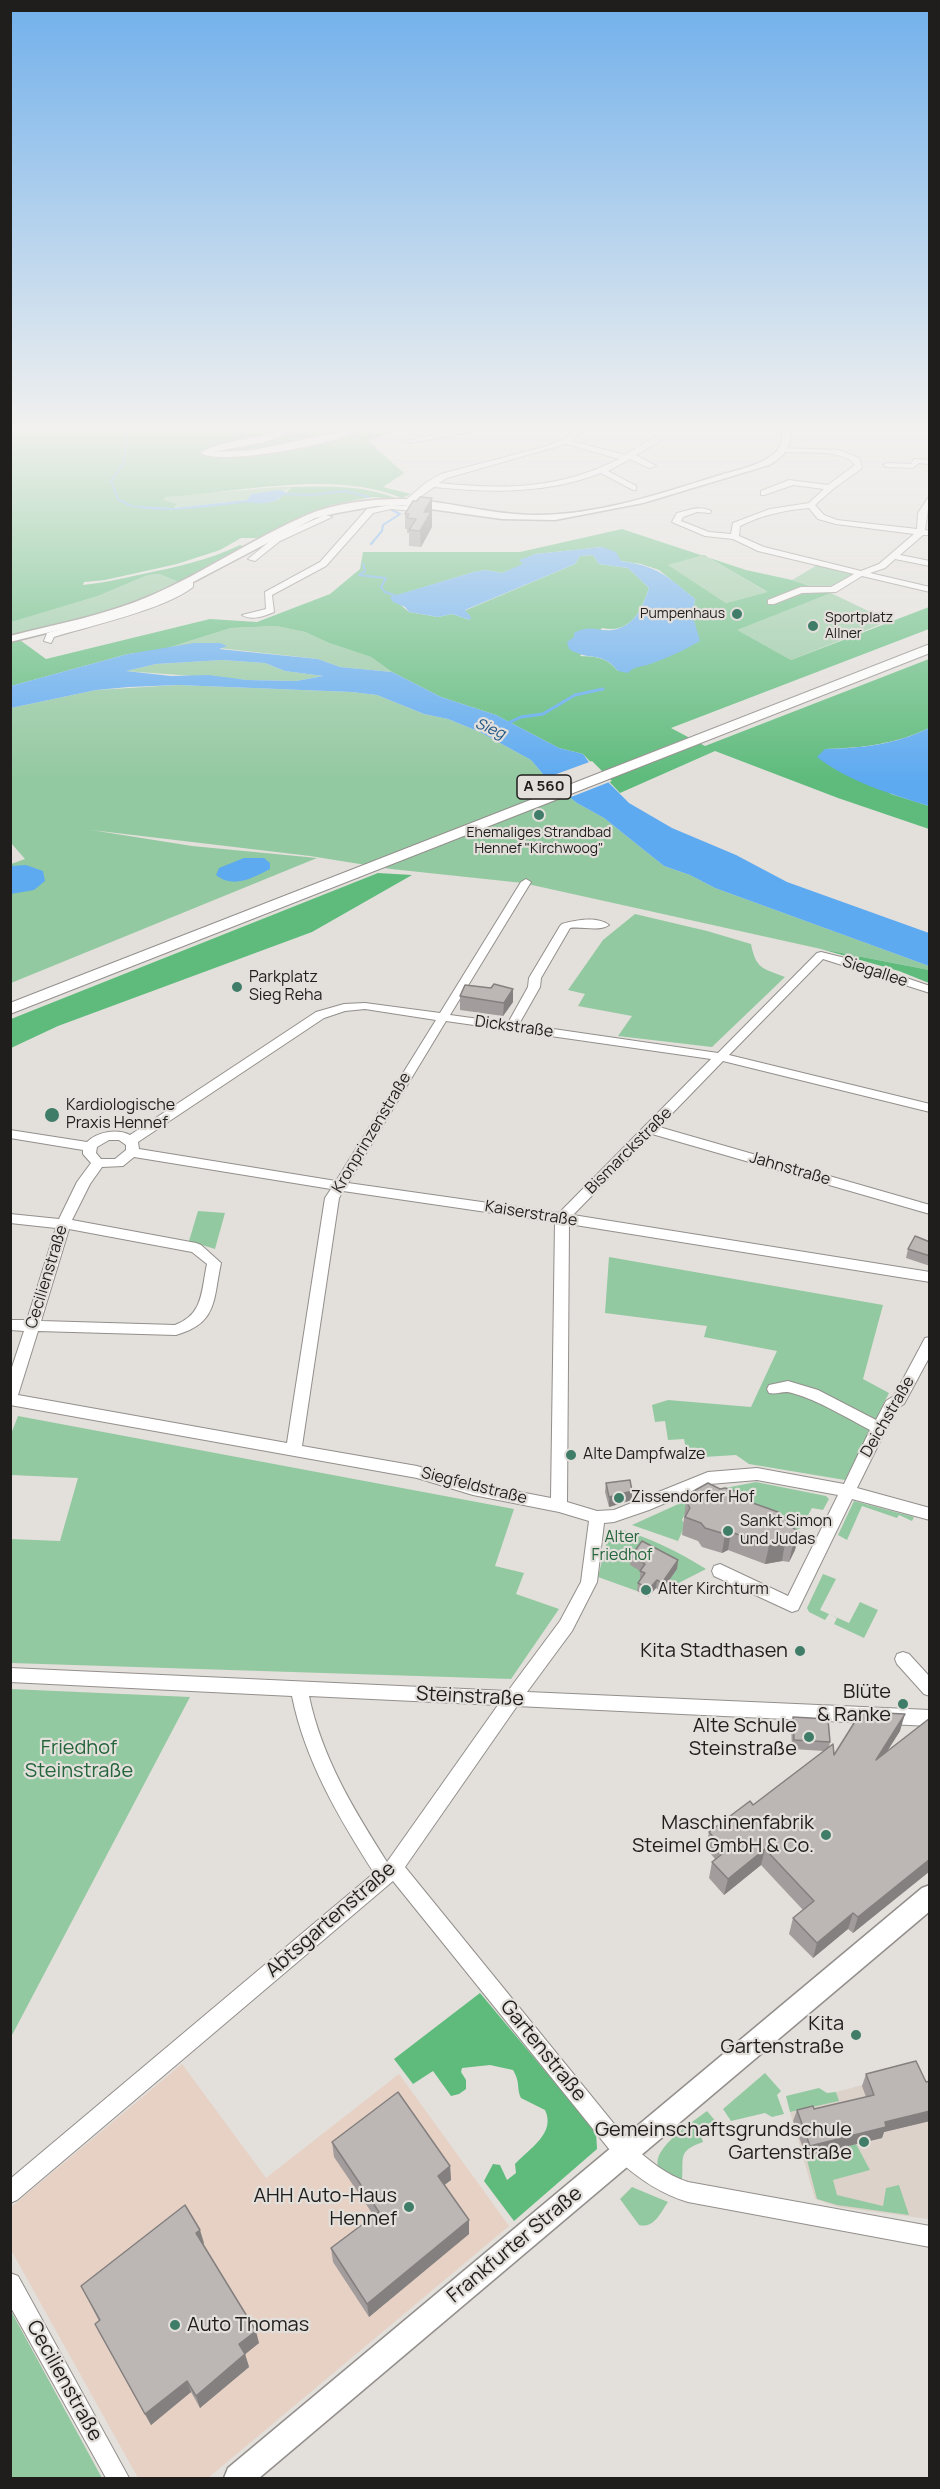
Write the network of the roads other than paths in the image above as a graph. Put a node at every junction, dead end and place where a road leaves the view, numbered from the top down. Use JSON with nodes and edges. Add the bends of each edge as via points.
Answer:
{"nodes":[{"id":1,"x":259,"y":547,"type":"edge"},
{"id":2,"x":262,"y":547,"type":"edge"},
{"id":3,"x":337,"y":547,"type":"edge"},
{"id":4,"x":755,"y":547,"type":"edge"},
{"id":5,"x":906,"y":547,"type":"edge"},
{"id":6,"x":894,"y":556,"type":"junction"},
{"id":7,"x":252,"y":559,"type":"dead end"},
{"id":8,"x":930,"y":564,"type":"edge"},
{"id":9,"x":860,"y":574,"type":"junction"},
{"id":10,"x":187,"y":582,"type":"junction"},
{"id":11,"x":930,"y":590,"type":"edge"},
{"id":12,"x":771,"y":602,"type":"dead end"},
{"id":13,"x":246,"y":615,"type":"dead end"},
{"id":14,"x":930,"y":638,"type":"edge"},
{"id":15,"x":10,"y":639,"type":"edge"},
{"id":16,"x":48,"y":641,"type":"dead end"},
{"id":17,"x":930,"y":648,"type":"edge"},
{"id":18,"x":526,"y":882,"type":"dead end"},
{"id":19,"x":603,"y":926,"type":"dead end"},
{"id":20,"x":821,"y":955,"type":"joint"},
{"id":21,"x":930,"y":990,"type":"edge"},
{"id":22,"x":10,"y":994,"type":"edge"},
{"id":23,"x":10,"y":1009,"type":"edge"},
{"id":24,"x":444,"y":1016,"type":"junction"},
{"id":25,"x":512,"y":1026,"type":"junction"},
{"id":26,"x":721,"y":1057,"type":"junction"},
{"id":27,"x":930,"y":1108,"type":"edge"},
{"id":28,"x":651,"y":1129,"type":"junction"},
{"id":29,"x":10,"y":1134,"type":"edge"},
{"id":30,"x":131,"y":1146,"type":"junction"},
{"id":31,"x":90,"y":1147,"type":"junction"},
{"id":32,"x":98,"y":1162,"type":"junction"},
{"id":33,"x":338,"y":1185,"type":"junction"},
{"id":34,"x":930,"y":1210,"type":"edge"},
{"id":35,"x":10,"y":1218,"type":"edge"},
{"id":36,"x":562,"y":1218,"type":"junction"},
{"id":37,"x":63,"y":1225,"type":"junction"},
{"id":38,"x":930,"y":1277,"type":"edge"},
{"id":39,"x":10,"y":1325,"type":"edge"},
{"id":40,"x":32,"y":1327,"type":"junction"},
{"id":41,"x":930,"y":1342,"type":"edge"},
{"id":42,"x":774,"y":1389,"type":"dead end"},
{"id":43,"x":10,"y":1398,"type":"edge"},
{"id":44,"x":879,"y":1428,"type":"junction"},
{"id":45,"x":294,"y":1449,"type":"junction"},
{"id":46,"x":847,"y":1491,"type":"junction"},
{"id":47,"x":559,"y":1506,"type":"junction"},
{"id":48,"x":930,"y":1514,"type":"edge"},
{"id":49,"x":597,"y":1517,"type":"junction"},
{"id":50,"x":720,"y":1571,"type":"dead end"},
{"id":51,"x":903,"y":1659,"type":"dead end"},
{"id":52,"x":10,"y":1675,"type":"edge"},
{"id":53,"x":299,"y":1689,"type":"junction"},
{"id":54,"x":930,"y":1689,"type":"edge"},
{"id":55,"x":512,"y":1699,"type":"junction"},
{"id":56,"x":930,"y":1718,"type":"edge"},
{"id":57,"x":390,"y":1872,"type":"junction"},
{"id":58,"x":930,"y":1896,"type":"edge"},
{"id":59,"x":625,"y":2153,"type":"junction"},
{"id":60,"x":10,"y":2193,"type":"edge"},
{"id":61,"x":930,"y":2237,"type":"edge"},
{"id":62,"x":10,"y":2284,"type":"edge"},
{"id":63,"x":118,"y":2478,"type":"edge"},
{"id":64,"x":238,"y":2478,"type":"edge"}],
"edges":[{"from":1,"to":10,"type":"main road"},
{"from":2,"to":7,"type":"street"},
{"from":3,"to":13,"type":"street","via":[[322,564],[268,594],[272,610]]},
{"from":4,"to":9,"type":"street"},
{"from":5,"to":6,"type":"street"},
{"from":6,"to":8,"type":"street"},
{"from":6,"to":9,"type":"street","via":[[882,566]]},
{"from":9,"to":11,"type":"street"},
{"from":9,"to":12,"type":"street","via":[[833,590],[801,590]]},
{"from":10,"to":15,"type":"main road","via":[[115,613]]},
{"from":10,"to":16,"type":"street","via":[[189,587],[170,597],[50,635]]},
{"from":14,"to":22,"type":"highway","number":"A 560"},
{"from":17,"to":23,"type":"highway","number":"A 560"},
{"from":18,"to":24,"type":"street","name":"Kronprinzenstraße"},
{"from":19,"to":25,"type":"street","via":[[566,926]]},
{"from":20,"to":21,"type":"street","name":"Siegallee"},
{"from":20,"to":26,"type":"street","name":"Bismarckstraße"},
{"from":24,"to":25,"type":"street","name":"Dickstraße"},
{"from":24,"to":30,"type":"street","name":"Dickstraße","via":[[365,1006],[320,1015]]},
{"from":24,"to":33,"type":"street","name":"Kronprinzenstraße"},
{"from":25,"to":26,"type":"street","name":"Dickstraße"},
{"from":26,"to":27,"type":"street","name":"Dickstraße"},
{"from":26,"to":28,"type":"street","name":"Bismarckstraße"},
{"from":28,"to":34,"type":"street","name":"Jahnstraße"},
{"from":28,"to":36,"type":"street","name":"Bismarckstraße"},
{"from":29,"to":31,"type":"street"},
{"from":30,"to":31,"type":"street","via":[[122,1136],[109,1136]]},
{"from":30,"to":32,"type":"street","via":[[118,1163]]},
{"from":30,"to":33,"type":"street","name":"Kaiserstraße"},
{"from":31,"to":32,"type":"street","via":[[89,1154]]},
{"from":32,"to":37,"type":"street","name":"Cecilienstraße"},
{"from":33,"to":36,"type":"street","name":"Kaiserstraße"},
{"from":33,"to":45,"type":"street","name":"Kronprinzenstraße","via":[[332,1198]]},
{"from":35,"to":37,"type":"street"},
{"from":36,"to":38,"type":"street","name":"Kaiserstraße"},
{"from":36,"to":47,"type":"street"},
{"from":37,"to":40,"type":"street","name":"Cecilienstraße"},
{"from":37,"to":40,"type":"street","via":[[196,1248],[214,1263],[204,1312],[192,1324],[176,1330]]},
{"from":39,"to":40,"type":"street"},
{"from":40,"to":43,"type":"street","name":"Cecilienstraße"},
{"from":41,"to":44,"type":"street","name":"Deichstraße"},
{"from":42,"to":44,"type":"street","via":[[788,1386],[813,1394]]},
{"from":43,"to":45,"type":"street","name":"Siegfeldstraße"},
{"from":44,"to":46,"type":"street","name":"Deichstraße"},
{"from":45,"to":47,"type":"street","name":"Siegfeldstraße","via":[[417,1472],[473,1489]]},
{"from":46,"to":48,"type":"street","name":"Siegfeldstraße"},
{"from":46,"to":49,"type":"street","name":"Siegfeldstraße","via":[[757,1474],[708,1478],[644,1506],[615,1516]]},
{"from":46,"to":50,"type":"street","name":"Deichstraße","via":[[792,1605]]},
{"from":47,"to":49,"type":"street","name":"Siegfeldstraße"},
{"from":49,"to":55,"type":"street","name":"Abtsgartenstraße","via":[[589,1582],[566,1626]]},
{"from":51,"to":54,"type":"street"},
{"from":52,"to":53,"type":"street","name":"Steinstraße"},
{"from":53,"to":55,"type":"street","name":"Steinstraße"},
{"from":53,"to":57,"type":"street","name":"Gartenstraße","via":[[303,1714],[328,1779]]},
{"from":55,"to":56,"type":"street","name":"Steinstraße"},
{"from":55,"to":57,"type":"street","name":"Abtsgartenstraße"},
{"from":57,"to":59,"type":"street","name":"Gartenstraße"},
{"from":57,"to":60,"type":"street","name":"Abtsgartenstraße"},
{"from":58,"to":59,"type":"main road","name":"Frankfurter Straße"},
{"from":59,"to":61,"type":"street","name":"Gartenstraße","via":[[649,2174],[676,2189]]},
{"from":59,"to":64,"type":"main road","name":"Frankfurter Straße"},
{"from":62,"to":63,"type":"street","name":"Cecilienstraße"}]}
